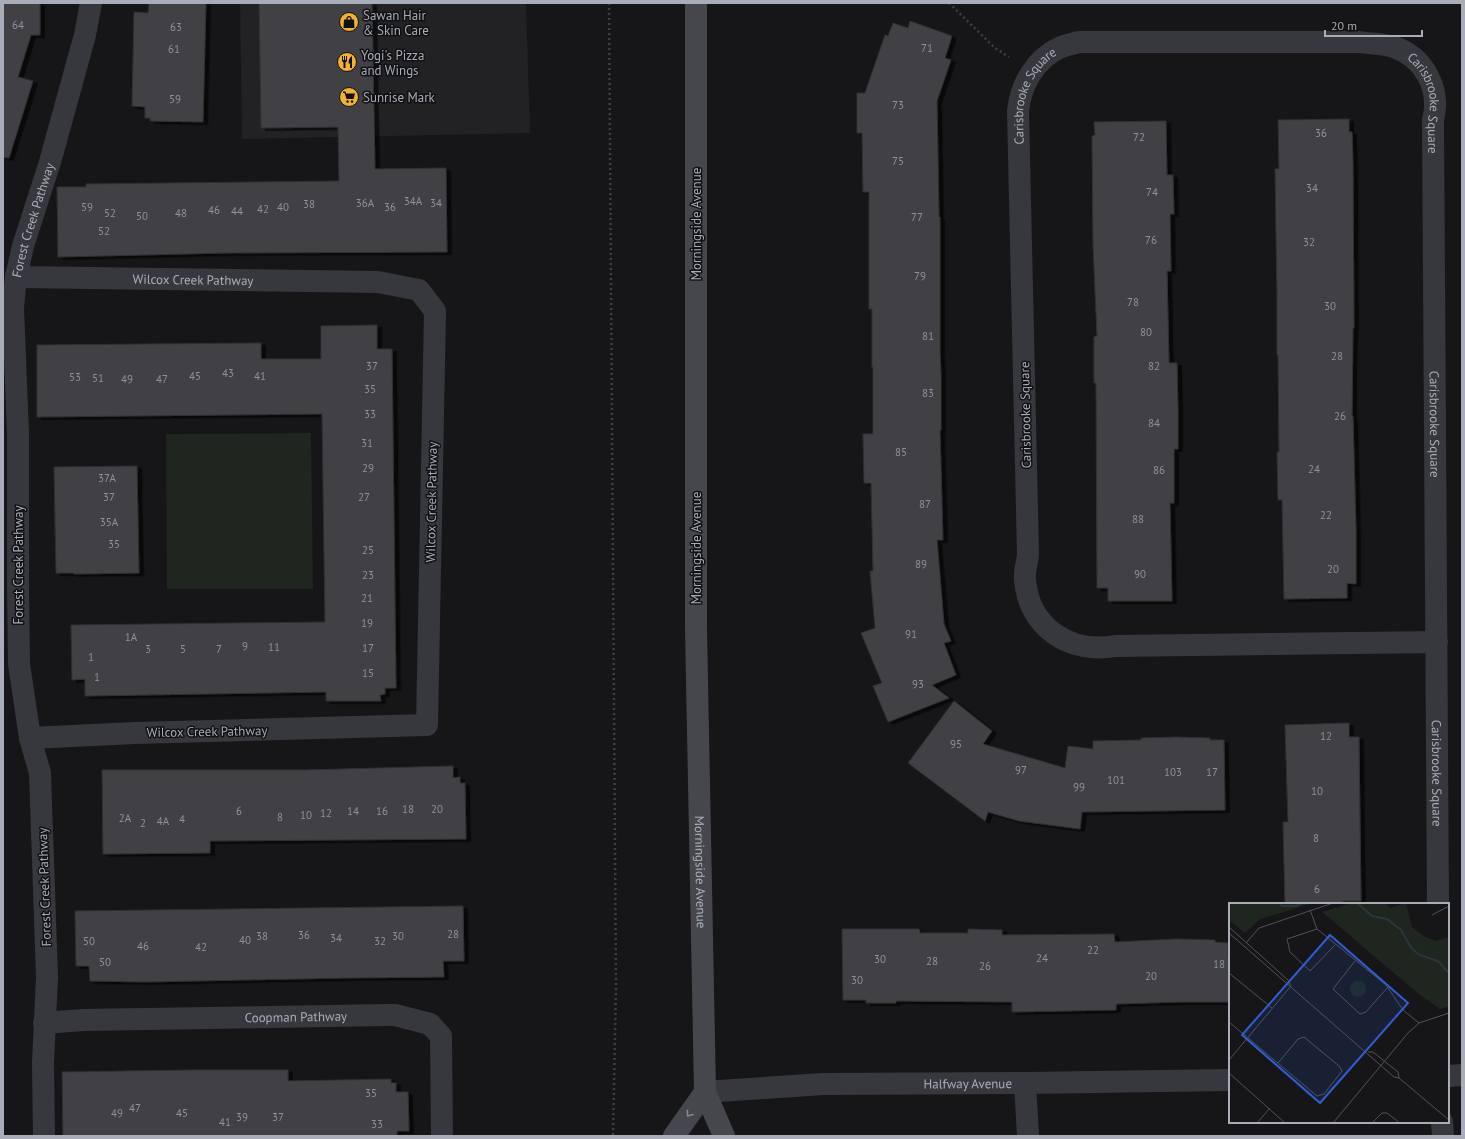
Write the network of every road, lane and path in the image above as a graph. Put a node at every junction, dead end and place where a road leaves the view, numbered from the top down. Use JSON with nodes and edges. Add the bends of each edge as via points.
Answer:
{"nodes":[{"id":1,"x":91,"y":3,"type":"edge"},
{"id":2,"x":609,"y":3,"type":"edge"},
{"id":3,"x":696,"y":3,"type":"edge"},
{"id":4,"x":949,"y":3,"type":"edge"},
{"id":5,"x":1031,"y":71,"type":"junction"},
{"id":6,"x":16,"y":277,"type":"junction"},
{"id":7,"x":1437,"y":642,"type":"junction"},
{"id":8,"x":30,"y":738,"type":"junction"},
{"id":9,"x":1438,"y":903,"type":"edge"},
{"id":10,"x":44,"y":1023,"type":"junction"},
{"id":11,"x":1462,"y":1075,"type":"edge"},
{"id":12,"x":1449,"y":1076,"type":"edge"},
{"id":13,"x":1229,"y":1080,"type":"edge"},
{"id":14,"x":1025,"y":1083,"type":"junction"},
{"id":15,"x":705,"y":1092,"type":"junction"},
{"id":16,"x":1442,"y":1123,"type":"edge"},
{"id":17,"x":44,"y":1136,"type":"edge"},
{"id":18,"x":442,"y":1136,"type":"edge"},
{"id":19,"x":613,"y":1136,"type":"edge"},
{"id":20,"x":674,"y":1136,"type":"edge"},
{"id":21,"x":724,"y":1136,"type":"edge"},
{"id":22,"x":1028,"y":1136,"type":"edge"},
{"id":23,"x":1443,"y":1136,"type":"edge"}],
"edges":[{"from":1,"to":6,"type":"street","name":"Forest Creek Pathway","via":[[85,35]]},
{"from":2,"to":19,"type":"path","via":[[616,986]]},
{"from":3,"to":15,"type":"main road","name":"Morningside Avenue","via":[[696,629]]},
{"from":4,"to":5,"type":"path","via":[[995,48]]},
{"from":5,"to":7,"type":"street","name":"Carisbrooke Square","via":[[1024,83],[1018,111],[1028,555],[1025,578],[1028,597],[1036,615],[1048,629],[1064,640],[1094,648]]},
{"from":5,"to":7,"type":"street","name":"Carisbrooke Square","via":[[1044,57],[1060,47],[1078,42],[1360,42],[1394,47],[1406,52],[1422,66],[1431,81],[1435,98],[1433,128]]},
{"from":6,"to":8,"type":"street","name":"Forest Creek Pathway","via":[[13,326],[18,433],[19,664]]},
{"from":6,"to":8,"type":"street","name":"Wilcox Creek Pathway","via":[[378,282],[419,290],[435,311],[427,725]]},
{"from":7,"to":9,"type":"street","name":"Carisbrooke Square"},
{"from":8,"to":10,"type":"street","name":"Forest Creek Pathway","via":[[40,773],[47,977]]},
{"from":10,"to":17,"type":"street","name":"Forest Creek Pathway"},
{"from":10,"to":18,"type":"street","name":"Coopman Pathway","via":[[83,1020],[395,1015],[430,1024],[441,1036]]},
{"from":11,"to":12,"type":"street"},
{"from":13,"to":14,"type":"street","name":"Halfway Avenue"},
{"from":14,"to":15,"type":"street","name":"Halfway Avenue","via":[[823,1084]]},
{"from":14,"to":22,"type":"street"},
{"from":15,"to":20,"type":"main road","one_way":true},
{"from":15,"to":21,"type":"main road","name":"Morningside Avenue"},
{"from":16,"to":23,"type":"street"}]}
